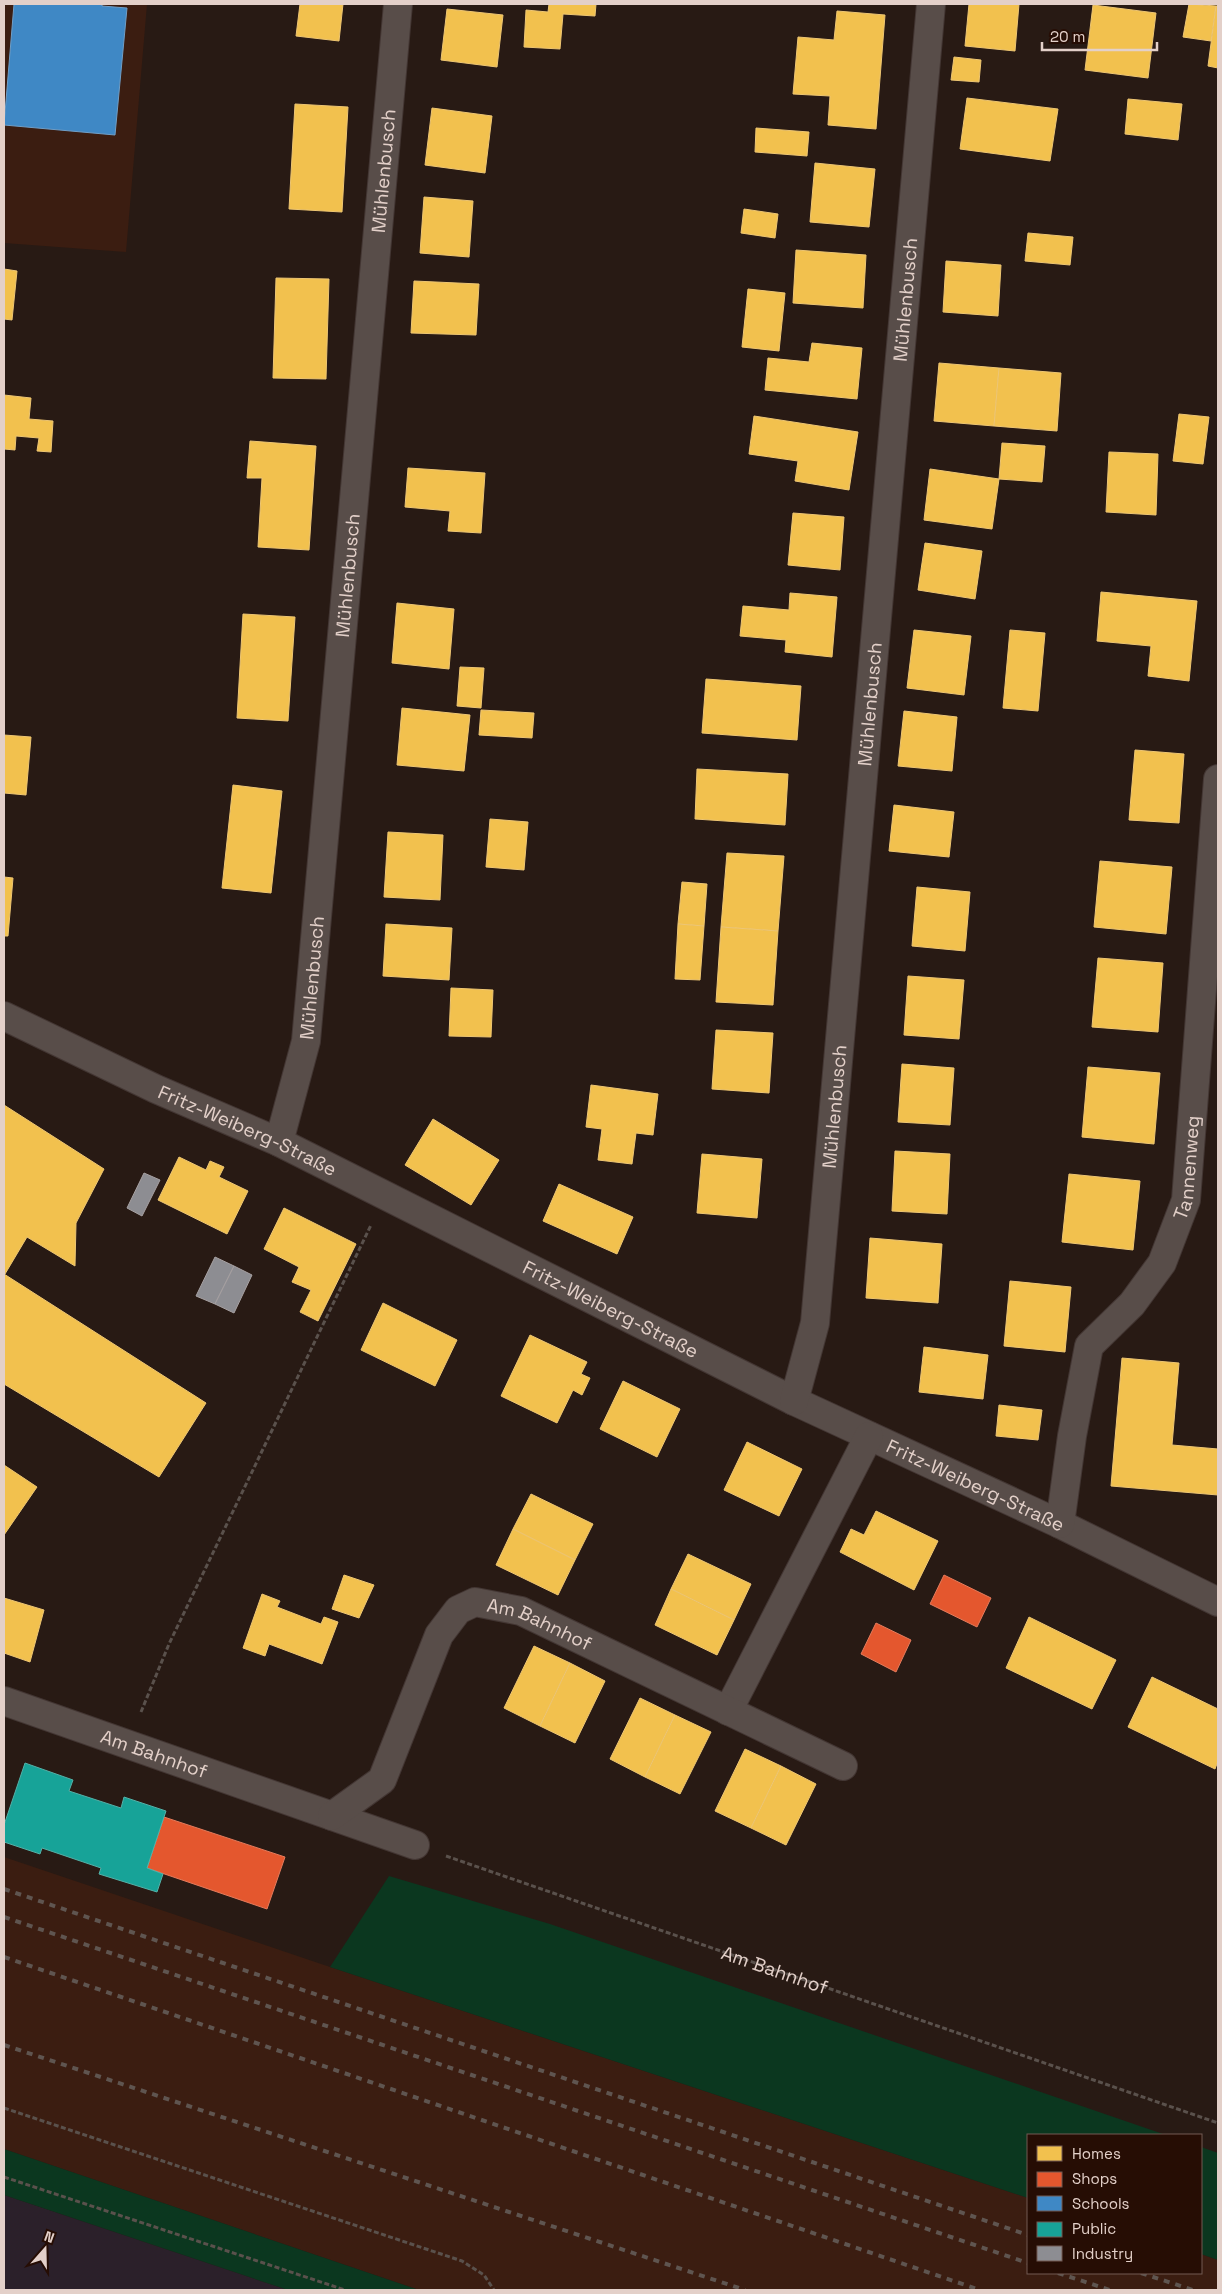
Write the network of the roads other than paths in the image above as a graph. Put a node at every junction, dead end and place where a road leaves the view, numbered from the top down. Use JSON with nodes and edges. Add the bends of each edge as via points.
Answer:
{"nodes":[{"id":1,"x":398,"y":4,"type":"edge"},
{"id":2,"x":931,"y":4,"type":"edge"},
{"id":3,"x":1218,"y":779,"type":"edge"},
{"id":4,"x":4,"y":1016,"type":"edge"},
{"id":5,"x":1208,"y":1031,"type":"edge"},
{"id":6,"x":278,"y":1142,"type":"junction"},
{"id":7,"x":794,"y":1401,"type":"junction"},
{"id":8,"x":869,"y":1436,"type":"junction"},
{"id":9,"x":1060,"y":1524,"type":"junction"},
{"id":10,"x":1218,"y":1602,"type":"edge"},
{"id":11,"x":4,"y":1701,"type":"edge"},
{"id":12,"x":728,"y":1711,"type":"junction"},
{"id":13,"x":843,"y":1766,"type":"dead end"},
{"id":14,"x":332,"y":1816,"type":"junction"},
{"id":15,"x":415,"y":1845,"type":"road end"}],
"edges":[{"from":1,"to":6,"type":"street","name":"Mühlenbusch","via":[[306,1041]]},
{"from":2,"to":7,"type":"street","name":"Mühlenbusch","via":[[814,1323]]},
{"from":3,"to":5,"type":"street","name":"Tannenweg"},
{"from":4,"to":6,"type":"street","name":"Fritz-Weiberg-Straße","via":[[156,1089]]},
{"from":5,"to":9,"type":"street","name":"Tannenweg","via":[[1186,1200],[1162,1263],[1132,1304],[1089,1346]]},
{"from":6,"to":7,"type":"street","name":"Fritz-Weiberg-Straße"},
{"from":7,"to":8,"type":"street","name":"Fritz-Weiberg-Straße"},
{"from":8,"to":9,"type":"street","name":"Fritz-Weiberg-Straße"},
{"from":8,"to":12,"type":"street"},
{"from":9,"to":10,"type":"street","name":"Fritz-Weiberg-Straße"},
{"from":11,"to":14,"type":"street","name":"Am Bahnhof"},
{"from":12,"to":13,"type":"street","name":"Am Bahnhof"},
{"from":12,"to":14,"type":"street","name":"Am Bahnhof","via":[[520,1611],[475,1602],[458,1610],[439,1635],[382,1780]]},
{"from":14,"to":15,"type":"street","name":"Am Bahnhof"}]}
